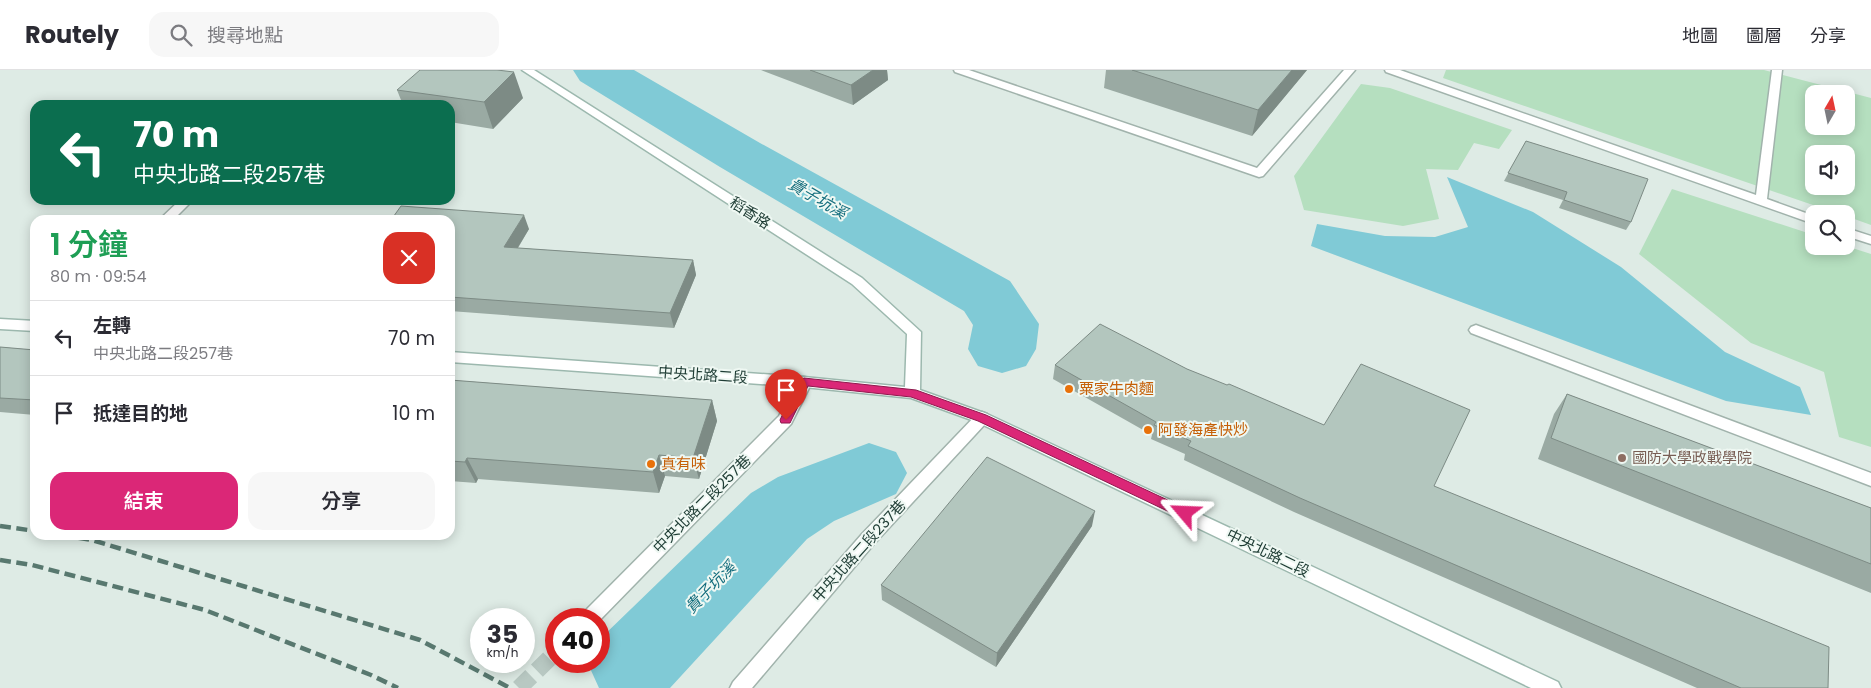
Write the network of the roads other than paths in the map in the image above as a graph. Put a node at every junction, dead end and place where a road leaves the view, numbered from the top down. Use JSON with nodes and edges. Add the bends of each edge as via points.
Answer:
{"nodes":[{"id":1,"x":527,"y":70,"type":"edge"},
{"id":2,"x":959,"y":70,"type":"edge"},
{"id":3,"x":1350,"y":70,"type":"edge"},
{"id":4,"x":1390,"y":70,"type":"edge"},
{"id":5,"x":1777,"y":70,"type":"edge"},
{"id":6,"x":1761,"y":201,"type":"junction"},
{"id":7,"x":182,"y":205,"type":"edge"},
{"id":8,"x":170,"y":215,"type":"edge"},
{"id":9,"x":1805,"y":217,"type":"edge"},
{"id":10,"x":1855,"y":235,"type":"edge"},
{"id":11,"x":1871,"y":240,"type":"edge"},
{"id":12,"x":0,"y":324,"type":"edge"},
{"id":13,"x":30,"y":326,"type":"edge"},
{"id":14,"x":1476,"y":330,"type":"dead end"},
{"id":15,"x":455,"y":357,"type":"edge"},
{"id":16,"x":804,"y":382,"type":"junction"},
{"id":17,"x":912,"y":393,"type":"junction"},
{"id":18,"x":982,"y":418,"type":"junction"},
{"id":19,"x":1871,"y":480,"type":"edge"},
{"id":20,"x":600,"y":608,"type":"edge"},
{"id":21,"x":740,"y":688,"type":"edge"},
{"id":22,"x":1551,"y":688,"type":"edge"}],
"edges":[{"from":1,"to":17,"type":"street","name":"稻香路","via":[[857,281],[914,332]]},
{"from":2,"to":3,"type":"street","via":[[1260,173]]},
{"from":4,"to":6,"type":"street"},
{"from":5,"to":6,"type":"street"},
{"from":6,"to":9,"type":"street"},
{"from":7,"to":8,"type":"street"},
{"from":10,"to":11,"type":"street"},
{"from":12,"to":13,"type":"street"},
{"from":14,"to":19,"type":"street"},
{"from":15,"to":16,"type":"street","name":"中央北路二段"},
{"from":16,"to":17,"type":"street","name":"中央北路二段"},
{"from":16,"to":20,"type":"street","name":"中央北路二段257巷","via":[[786,420]]},
{"from":17,"to":18,"type":"street","name":"中央北路二段"},
{"from":18,"to":21,"type":"street","name":"中央北路二段237巷","via":[[868,539]]},
{"from":18,"to":22,"type":"street","name":"中央北路二段"}]}
